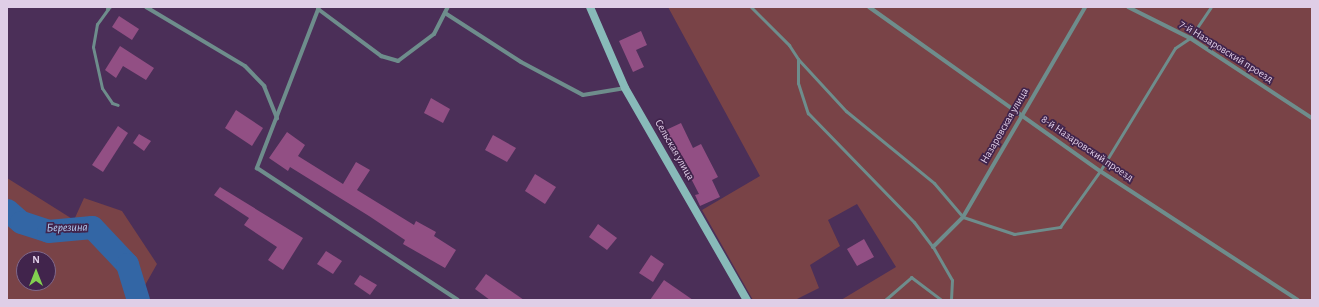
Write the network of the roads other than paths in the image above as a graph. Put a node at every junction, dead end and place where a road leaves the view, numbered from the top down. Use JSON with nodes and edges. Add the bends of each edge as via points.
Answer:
{"nodes":[{"id":1,"x":146,"y":7,"type":"edge"},
{"id":2,"x":448,"y":7,"type":"edge"},
{"id":3,"x":590,"y":7,"type":"edge"},
{"id":4,"x":751,"y":7,"type":"edge"},
{"id":5,"x":869,"y":7,"type":"edge"},
{"id":6,"x":1085,"y":7,"type":"edge"},
{"id":7,"x":1128,"y":7,"type":"edge"},
{"id":8,"x":1211,"y":7,"type":"edge"},
{"id":9,"x":109,"y":8,"type":"edge"},
{"id":10,"x":318,"y":8,"type":"edge"},
{"id":11,"x":445,"y":13,"type":"junction"},
{"id":12,"x":1190,"y":38,"type":"junction"},
{"id":13,"x":798,"y":59,"type":"junction"},
{"id":14,"x":625,"y":88,"type":"junction"},
{"id":15,"x":118,"y":105,"type":"dead end"},
{"id":16,"x":1021,"y":115,"type":"junction"},
{"id":17,"x":277,"y":118,"type":"junction"},
{"id":18,"x":1312,"y":118,"type":"edge"},
{"id":19,"x":1100,"y":171,"type":"junction"},
{"id":20,"x":963,"y":217,"type":"junction"},
{"id":21,"x":933,"y":247,"type":"junction"},
{"id":22,"x":458,"y":300,"type":"edge"},
{"id":23,"x":747,"y":300,"type":"edge"},
{"id":24,"x":885,"y":300,"type":"edge"},
{"id":25,"x":941,"y":300,"type":"edge"},
{"id":26,"x":951,"y":300,"type":"edge"},
{"id":27,"x":1298,"y":300,"type":"edge"}],
"edges":[{"from":1,"to":17,"type":"street","via":[[245,66],[264,86]]},
{"from":2,"to":11,"type":"street"},
{"from":3,"to":14,"type":"street","name":"Сельская улица"},
{"from":4,"to":13,"type":"lane","via":[[789,45]]},
{"from":5,"to":16,"type":"street","name":"8-й Назаровский проезд"},
{"from":6,"to":16,"type":"street","name":"Назаровская улица"},
{"from":7,"to":12,"type":"street","name":"7-й Назаровский проезд"},
{"from":8,"to":12,"type":"lane"},
{"from":9,"to":15,"type":"lane","via":[[97,24],[93,47],[102,88],[112,103]]},
{"from":10,"to":11,"type":"street","via":[[381,56],[398,61],[434,34]]},
{"from":10,"to":17,"type":"street"},
{"from":11,"to":14,"type":"street","via":[[521,62],[583,95]]},
{"from":12,"to":18,"type":"street","name":"7-й Назаровский проезд"},
{"from":12,"to":19,"type":"lane","via":[[1175,48]]},
{"from":13,"to":20,"type":"lane","via":[[846,111],[934,183]]},
{"from":13,"to":21,"type":"lane","via":[[798,83],[808,114],[914,222]]},
{"from":14,"to":23,"type":"street","name":"Сельская улица"},
{"from":16,"to":19,"type":"street","name":"8-й Назаровский проезд"},
{"from":16,"to":20,"type":"street","name":"Назаровская улица"},
{"from":17,"to":22,"type":"street","via":[[257,168]]},
{"from":19,"to":20,"type":"lane","via":[[1060,227],[1014,234]]},
{"from":19,"to":27,"type":"street","name":"8-й Назаровский проезд"},
{"from":20,"to":21,"type":"street","name":"Назаровская улица"},
{"from":21,"to":26,"type":"lane","via":[[952,280]]},
{"from":24,"to":25,"type":"lane","via":[[911,277]]}]}
